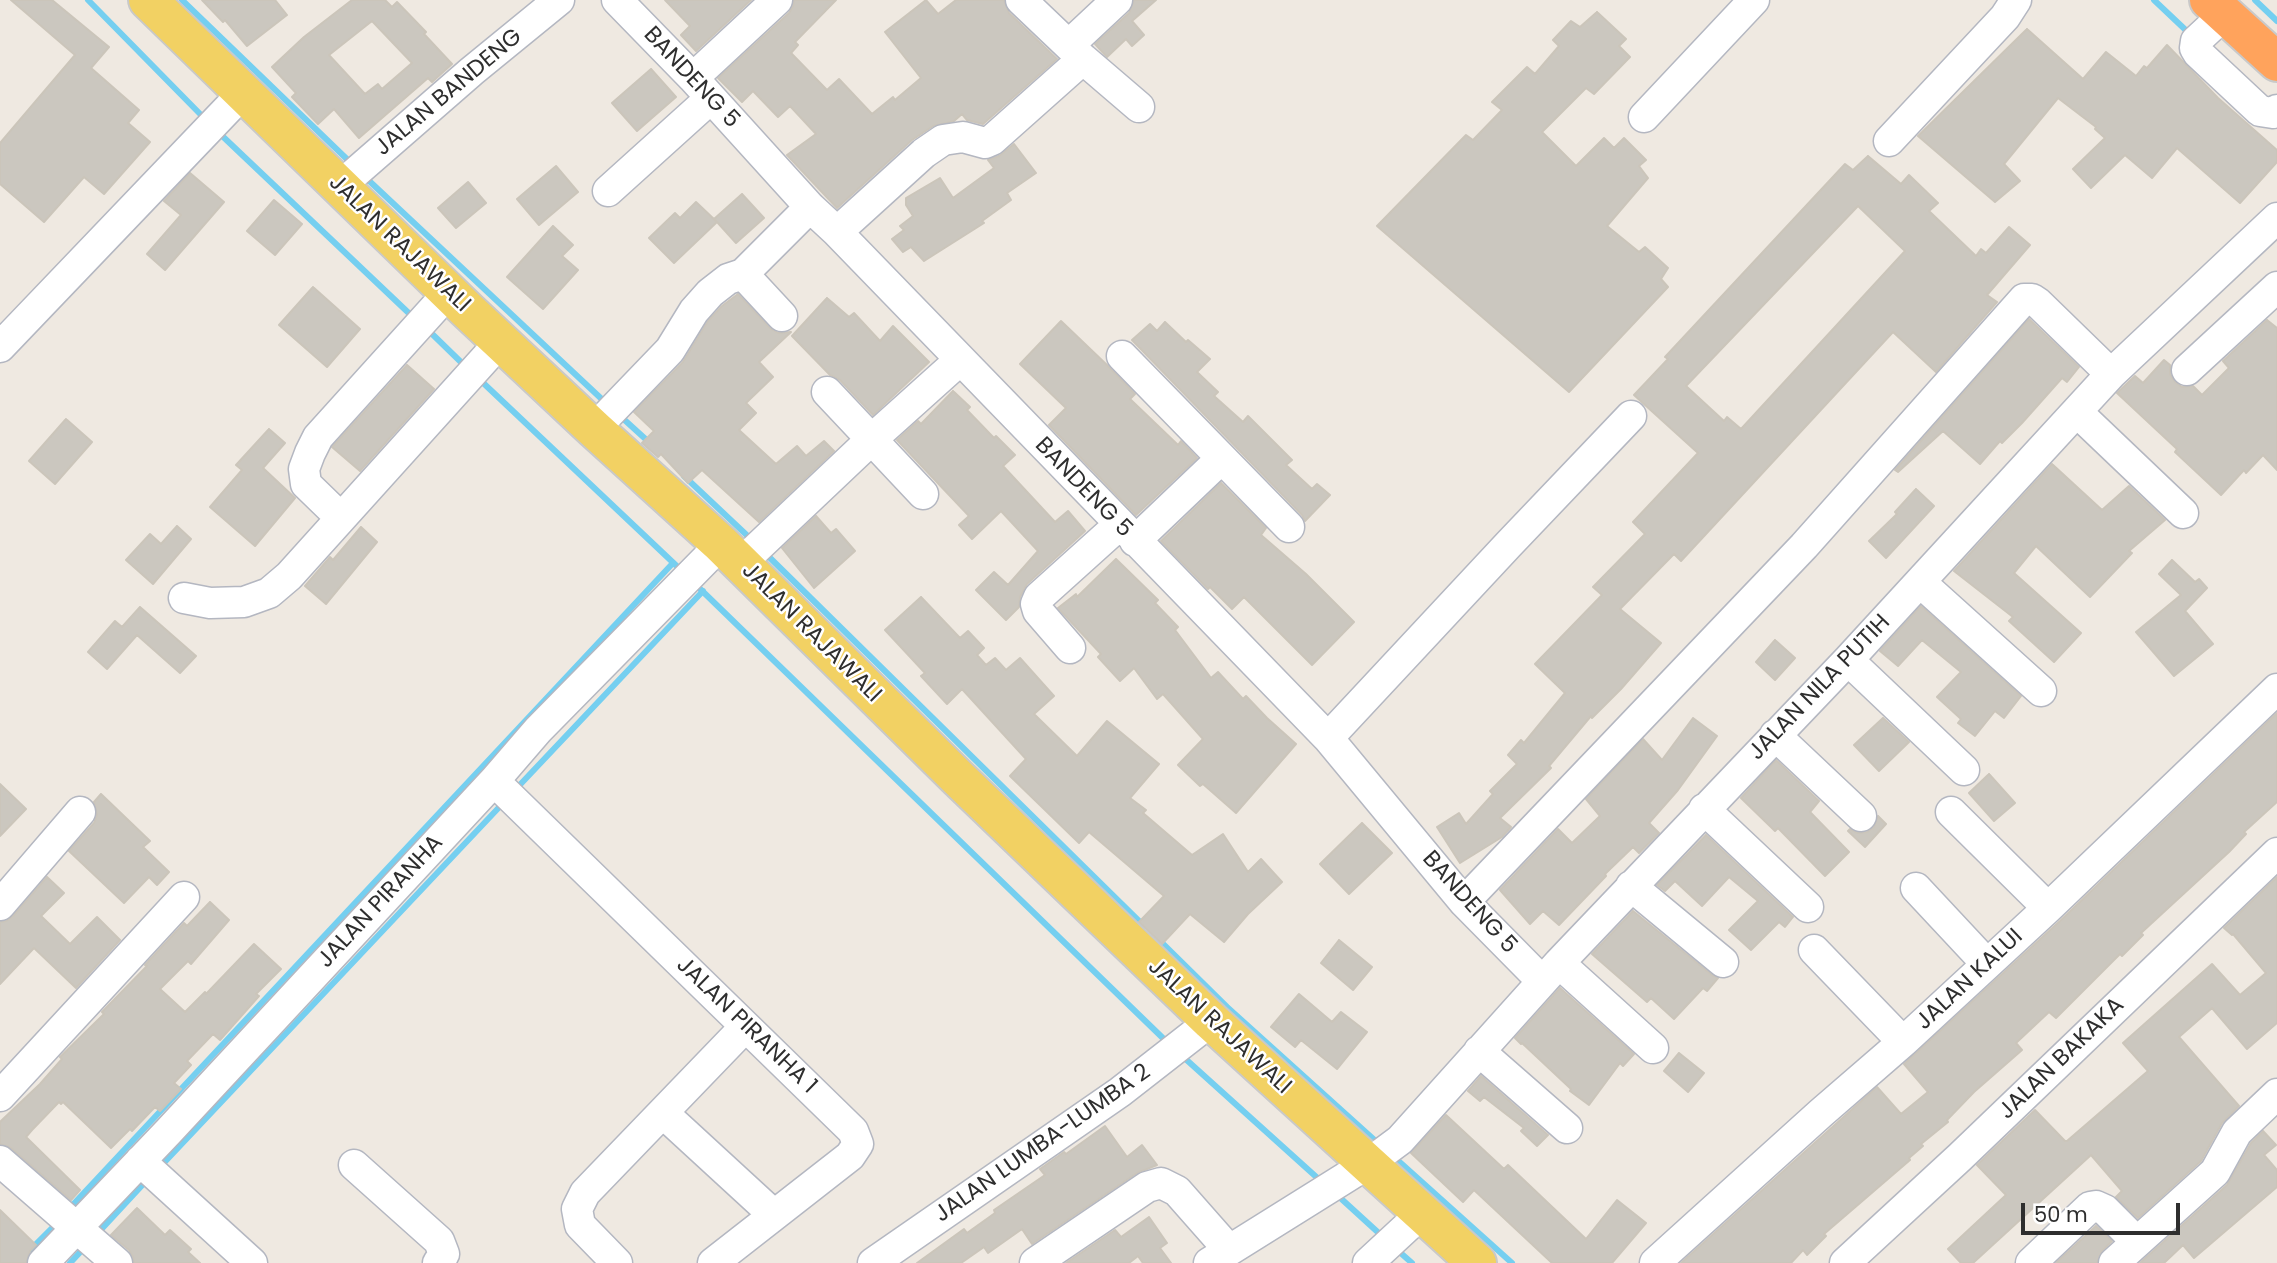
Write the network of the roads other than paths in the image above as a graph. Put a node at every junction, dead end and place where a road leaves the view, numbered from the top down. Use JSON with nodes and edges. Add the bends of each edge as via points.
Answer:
{"nodes":[{"id":1,"x":148,"y":0,"type":"edge"},
{"id":2,"x":559,"y":0,"type":"edge"},
{"id":3,"x":617,"y":0,"type":"edge"},
{"id":4,"x":777,"y":0,"type":"edge"},
{"id":5,"x":1021,"y":0,"type":"edge"},
{"id":6,"x":1117,"y":0,"type":"edge"},
{"id":7,"x":1754,"y":0,"type":"edge"},
{"id":8,"x":2016,"y":0,"type":"edge"},
{"id":9,"x":2217,"y":8,"type":"edge"},
{"id":10,"x":1077,"y":51,"type":"junction"},
{"id":11,"x":2277,"y":62,"type":"edge"},
{"id":12,"x":702,"y":88,"type":"junction"},
{"id":13,"x":243,"y":93,"type":"junction"},
{"id":14,"x":1139,"y":107,"type":"dead end"},
{"id":15,"x":2277,"y":110,"type":"edge"},
{"id":16,"x":1644,"y":117,"type":"dead end"},
{"id":17,"x":1889,"y":141,"type":"dead end"},
{"id":18,"x":340,"y":186,"type":"junction"},
{"id":19,"x":608,"y":191,"type":"dead end"},
{"id":20,"x":810,"y":207,"type":"junction"},
{"id":21,"x":2277,"y":218,"type":"edge"},
{"id":22,"x":837,"y":232,"type":"junction"},
{"id":23,"x":743,"y":274,"type":"junction"},
{"id":24,"x":2277,"y":287,"type":"edge"},
{"id":25,"x":449,"y":292,"type":"junction"},
{"id":26,"x":782,"y":316,"type":"dead end"},
{"id":27,"x":501,"y":341,"type":"junction"},
{"id":28,"x":0,"y":347,"type":"edge"},
{"id":29,"x":1122,"y":356,"type":"dead end"},
{"id":30,"x":960,"y":360,"type":"junction"},
{"id":31,"x":2187,"y":370,"type":"dead end"},
{"id":32,"x":2111,"y":374,"type":"junction"},
{"id":33,"x":827,"y":392,"type":"dead end"},
{"id":34,"x":2077,"y":412,"type":"junction"},
{"id":35,"x":1631,"y":416,"type":"dead end"},
{"id":36,"x":594,"y":429,"type":"junction"},
{"id":37,"x":872,"y":439,"type":"junction"},
{"id":38,"x":1221,"y":459,"type":"junction"},
{"id":39,"x":923,"y":494,"type":"dead end"},
{"id":40,"x":2183,"y":513,"type":"dead end"},
{"id":41,"x":341,"y":518,"type":"junction"},
{"id":42,"x":1289,"y":527,"type":"dead end"},
{"id":43,"x":1127,"y":533,"type":"junction"},
{"id":44,"x":731,"y":553,"type":"junction"},
{"id":45,"x":1920,"y":582,"type":"junction"},
{"id":46,"x":184,"y":598,"type":"dead end"},
{"id":47,"x":1070,"y":648,"type":"dead end"},
{"id":48,"x":1848,"y":660,"type":"junction"},
{"id":49,"x":2277,"y":689,"type":"edge"},
{"id":50,"x":2041,"y":691,"type":"dead end"},
{"id":51,"x":1775,"y":735,"type":"junction"},
{"id":52,"x":1328,"y":738,"type":"junction"},
{"id":53,"x":1964,"y":771,"type":"dead end"},
{"id":54,"x":494,"y":781,"type":"junction"},
{"id":55,"x":1704,"y":809,"type":"junction"},
{"id":56,"x":1951,"y":811,"type":"dead end"},
{"id":57,"x":80,"y":812,"type":"dead end"},
{"id":58,"x":1861,"y":816,"type":"dead end"},
{"id":59,"x":2277,"y":853,"type":"edge"},
{"id":60,"x":1630,"y":886,"type":"junction"},
{"id":61,"x":1916,"y":888,"type":"dead end"},
{"id":62,"x":184,"y":897,"type":"dead end"},
{"id":63,"x":1464,"y":902,"type":"junction"},
{"id":64,"x":0,"y":905,"type":"edge"},
{"id":65,"x":1808,"y":906,"type":"dead end"},
{"id":66,"x":2048,"y":908,"type":"junction"},
{"id":67,"x":1814,"y":950,"type":"dead end"},
{"id":68,"x":1723,"y":962,"type":"dead end"},
{"id":69,"x":1987,"y":964,"type":"junction"},
{"id":70,"x":1550,"y":972,"type":"junction"},
{"id":71,"x":1211,"y":1021,"type":"junction"},
{"id":72,"x":745,"y":1027,"type":"junction"},
{"id":73,"x":1903,"y":1042,"type":"junction"},
{"id":74,"x":1653,"y":1048,"type":"dead end"},
{"id":75,"x":1479,"y":1051,"type":"junction"},
{"id":76,"x":2277,"y":1094,"type":"edge"},
{"id":77,"x":0,"y":1096,"type":"edge"},
{"id":78,"x":663,"y":1113,"type":"junction"},
{"id":79,"x":1567,"y":1128,"type":"dead end"},
{"id":80,"x":0,"y":1160,"type":"edge"},
{"id":81,"x":140,"y":1161,"type":"junction"},
{"id":82,"x":1368,"y":1163,"type":"junction"},
{"id":83,"x":354,"y":1165,"type":"dead end"},
{"id":84,"x":1422,"y":1213,"type":"junction"},
{"id":85,"x":774,"y":1215,"type":"junction"},
{"id":86,"x":76,"y":1228,"type":"junction"},
{"id":87,"x":2137,"y":1242,"type":"junction"},
{"id":88,"x":1219,"y":1256,"type":"edge"},
{"id":89,"x":43,"y":1263,"type":"edge"},
{"id":90,"x":117,"y":1263,"type":"edge"},
{"id":91,"x":252,"y":1263,"type":"edge"},
{"id":92,"x":439,"y":1263,"type":"edge"},
{"id":93,"x":617,"y":1263,"type":"edge"},
{"id":94,"x":713,"y":1263,"type":"edge"},
{"id":95,"x":873,"y":1263,"type":"edge"},
{"id":96,"x":1035,"y":1263,"type":"edge"},
{"id":97,"x":1368,"y":1263,"type":"edge"},
{"id":98,"x":1477,"y":1263,"type":"edge"},
{"id":99,"x":1655,"y":1263,"type":"edge"},
{"id":100,"x":1845,"y":1263,"type":"edge"},
{"id":101,"x":2031,"y":1263,"type":"edge"},
{"id":102,"x":2114,"y":1263,"type":"edge"}],
"edges":[{"from":1,"to":13,"type":"main road","name":"JALAN RAJAWALI"},
{"from":2,"to":18,"type":"street","name":"JALAN BANDENG"},
{"from":3,"to":12,"type":"street","name":"BANDENG 5"},
{"from":4,"to":12,"type":"street"},
{"from":5,"to":10,"type":"street"},
{"from":6,"to":10,"type":"street"},
{"from":7,"to":16,"type":"street"},
{"from":8,"to":17,"type":"street","via":[[2005,18]]},
{"from":9,"to":11,"type":"highway"},
{"from":9,"to":15,"type":"street","via":[[2196,41],[2197,53],[2260,111]]},
{"from":10,"to":14,"type":"street"},
{"from":10,"to":22,"type":"street","via":[[992,140],[943,140]]},
{"from":12,"to":19,"type":"street"},
{"from":12,"to":20,"type":"street","name":"BANDENG 5"},
{"from":13,"to":18,"type":"main road","name":"JALAN RAJAWALI"},
{"from":13,"to":28,"type":"street"},
{"from":18,"to":25,"type":"main road","name":"JALAN RAJAWALI"},
{"from":20,"to":22,"type":"street","name":"BANDENG 5"},
{"from":20,"to":23,"type":"street"},
{"from":21,"to":32,"type":"street","name":"JALAN NILA PUTIH"},
{"from":22,"to":30,"type":"street","name":"BANDENG 5"},
{"from":23,"to":26,"type":"street"},
{"from":23,"to":36,"type":"street","via":[[710,293],[670,350]]},
{"from":24,"to":31,"type":"street"},
{"from":25,"to":27,"type":"main road","name":"JALAN RAJAWALI"},
{"from":25,"to":41,"type":"street","via":[[318,438],[310,453],[304,469],[306,484]]},
{"from":27,"to":36,"type":"main road","name":"JALAN RAJAWALI"},
{"from":27,"to":41,"type":"street"},
{"from":29,"to":38,"type":"street"},
{"from":30,"to":37,"type":"street","name":"JALAN PIRANHA"},
{"from":30,"to":43,"type":"street","name":"BANDENG 5"},
{"from":32,"to":34,"type":"street","name":"JALAN NILA PUTIH"},
{"from":32,"to":63,"type":"street","via":[[2038,303],[2024,299],[1804,546]]},
{"from":33,"to":37,"type":"street"},
{"from":34,"to":40,"type":"street"},
{"from":34,"to":45,"type":"street","name":"JALAN NILA PUTIH"},
{"from":35,"to":52,"type":"street"},
{"from":36,"to":44,"type":"main road","name":"JALAN RAJAWALI"},
{"from":37,"to":39,"type":"street"},
{"from":37,"to":44,"type":"street","name":"JALAN PIRANHA"},
{"from":38,"to":42,"type":"street"},
{"from":38,"to":43,"type":"street"},
{"from":41,"to":46,"type":"street","via":[[269,593],[244,602]]},
{"from":43,"to":47,"type":"street","via":[[1039,597],[1038,611]]},
{"from":43,"to":52,"type":"street","name":"BANDENG 5"},
{"from":44,"to":54,"type":"street","name":"JALAN PIRANHA","via":[[538,730]]},
{"from":44,"to":71,"type":"main road","name":"JALAN RAJAWALI"},
{"from":45,"to":48,"type":"street","name":"JALAN NILA PUTIH"},
{"from":45,"to":50,"type":"street"},
{"from":48,"to":51,"type":"street","name":"JALAN NILA PUTIH"},
{"from":48,"to":53,"type":"street"},
{"from":49,"to":66,"type":"street","name":"JALAN KALUI"},
{"from":51,"to":55,"type":"street","name":"JALAN NILA PUTIH"},
{"from":51,"to":58,"type":"street"},
{"from":52,"to":63,"type":"street","name":"BANDENG 5"},
{"from":54,"to":72,"type":"street","name":"JALAN PIRANHA 1"},
{"from":54,"to":81,"type":"street","name":"JALAN PIRANHA"},
{"from":55,"to":60,"type":"street","name":"JALAN NILA PUTIH"},
{"from":55,"to":65,"type":"street"},
{"from":56,"to":66,"type":"street"},
{"from":57,"to":64,"type":"street"},
{"from":59,"to":100,"type":"street","name":"JALAN BAKAKA"},
{"from":60,"to":68,"type":"street"},
{"from":60,"to":70,"type":"street","name":"JALAN NILA PUTIH"},
{"from":61,"to":69,"type":"street"},
{"from":62,"to":77,"type":"street"},
{"from":63,"to":70,"type":"street","name":"BANDENG 5"},
{"from":66,"to":69,"type":"street","name":"JALAN KALUI"},
{"from":67,"to":73,"type":"street"},
{"from":69,"to":73,"type":"street","name":"JALAN KALUI"},
{"from":70,"to":74,"type":"street","name":"BANDENG 5"},
{"from":70,"to":75,"type":"street","name":"JALAN NILA PUTIH"},
{"from":71,"to":82,"type":"main road","name":"JALAN RAJAWALI"},
{"from":71,"to":95,"type":"street","name":"JALAN LUMBA-LUMBA 2","via":[[1120,1092]]},
{"from":72,"to":78,"type":"street"},
{"from":72,"to":85,"type":"street","name":"JALAN PIRANHA 1","via":[[853,1131],[858,1144],[850,1156]]},
{"from":73,"to":99,"type":"street","name":"JALAN KALUI"},
{"from":75,"to":79,"type":"street"},
{"from":75,"to":82,"type":"street","name":"JALAN NILA PUTIH","via":[[1400,1140]]},
{"from":76,"to":87,"type":"street","via":[[2237,1132],[2215,1172]]},
{"from":78,"to":85,"type":"street"},
{"from":78,"to":93,"type":"street","via":[[585,1193],[577,1209],[580,1225]]},
{"from":80,"to":86,"type":"street"},
{"from":81,"to":86,"type":"street","name":"JALAN PIRANHA"},
{"from":81,"to":91,"type":"street"},
{"from":82,"to":84,"type":"main road","name":"JALAN RAJAWALI"},
{"from":82,"to":88,"type":"street","name":"JALAN NILA PUTIH"},
{"from":83,"to":92,"type":"street","via":[[439,1241],[443,1254]]},
{"from":84,"to":97,"type":"street"},
{"from":84,"to":98,"type":"main road","name":"JALAN RAJAWALI"},
{"from":85,"to":94,"type":"street","name":"JALAN PIRANHA 1"},
{"from":86,"to":89,"type":"street","name":"JALAN PIRANHA"},
{"from":86,"to":90,"type":"street"},
{"from":87,"to":101,"type":"street","via":[[2105,1210],[2090,1207]]},
{"from":87,"to":102,"type":"street"},
{"from":88,"to":96,"type":"street","via":[[1177,1191],[1161,1183],[1147,1187]]}]}
